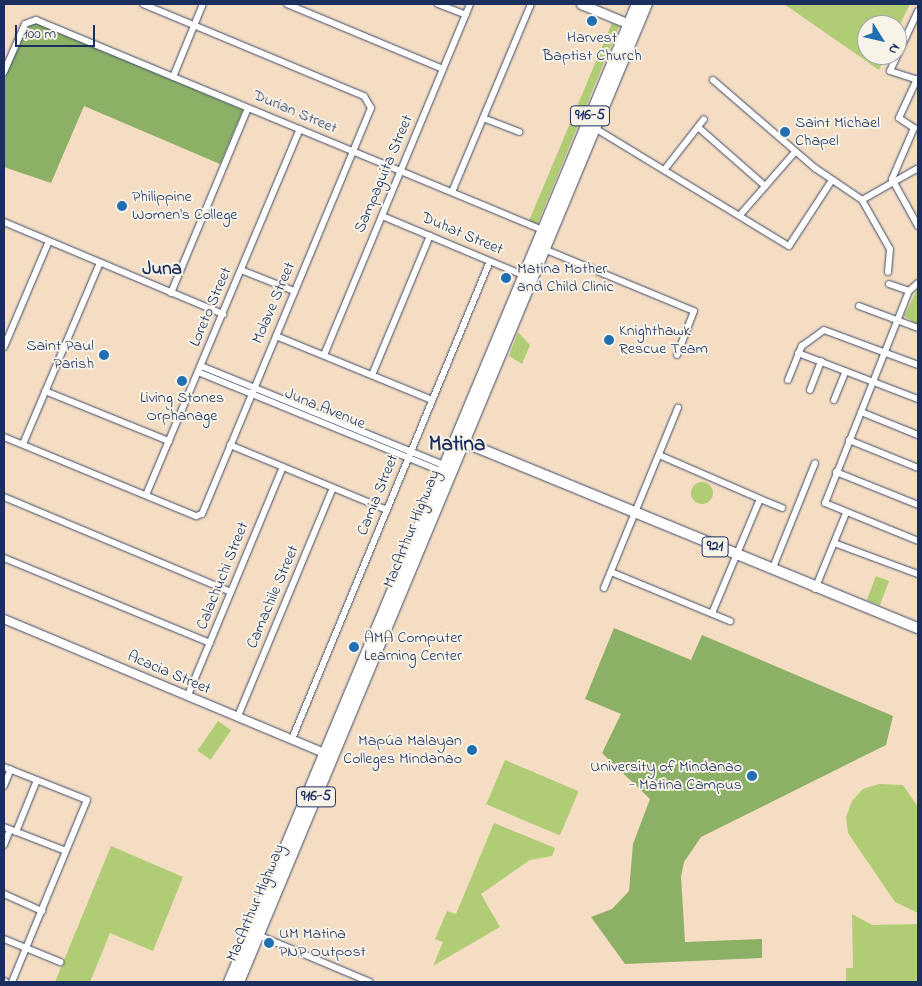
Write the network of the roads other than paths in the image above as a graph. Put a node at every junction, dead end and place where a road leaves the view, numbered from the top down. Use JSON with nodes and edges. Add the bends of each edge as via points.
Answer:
{"nodes":[{"id":1,"x":143,"y":4,"type":"edge"},
{"id":2,"x":203,"y":4,"type":"edge"},
{"id":3,"x":287,"y":4,"type":"edge"},
{"id":4,"x":438,"y":4,"type":"edge"},
{"id":5,"x":470,"y":4,"type":"edge"},
{"id":6,"x":530,"y":4,"type":"edge"},
{"id":7,"x":582,"y":4,"type":"edge"},
{"id":8,"x":637,"y":4,"type":"edge"},
{"id":9,"x":647,"y":4,"type":"edge"},
{"id":10,"x":918,"y":11,"type":"edge"},
{"id":11,"x":466,"y":15,"type":"junction"},
{"id":12,"x":194,"y":25,"type":"junction"},
{"id":13,"x":633,"y":25,"type":"junction"},
{"id":14,"x":443,"y":69,"type":"junction"},
{"id":15,"x":4,"y":72,"type":"edge"},
{"id":16,"x":173,"y":77,"type":"junction"},
{"id":17,"x":713,"y":80,"type":"dead end"},
{"id":18,"x":918,"y":80,"type":"edge"},
{"id":19,"x":248,"y":108,"type":"junction"},
{"id":20,"x":483,"y":118,"type":"junction"},
{"id":21,"x":704,"y":119,"type":"dead end"},
{"id":22,"x":591,"y":126,"type":"junction"},
{"id":23,"x":699,"y":128,"type":"junction"},
{"id":24,"x":300,"y":129,"type":"junction"},
{"id":25,"x":519,"y":132,"type":"dead end"},
{"id":26,"x":353,"y":151,"type":"junction"},
{"id":27,"x":795,"y":152,"type":"junction"},
{"id":28,"x":918,"y":168,"type":"edge"},
{"id":29,"x":665,"y":169,"type":"junction"},
{"id":30,"x":400,"y":171,"type":"junction"},
{"id":31,"x":832,"y":180,"type":"junction"},
{"id":32,"x":892,"y":181,"type":"junction"},
{"id":33,"x":766,"y":186,"type":"junction"},
{"id":34,"x":452,"y":192,"type":"junction"},
{"id":35,"x":862,"y":200,"type":"junction"},
{"id":36,"x":740,"y":215,"type":"junction"},
{"id":37,"x":382,"y":216,"type":"junction"},
{"id":38,"x":4,"y":222,"type":"edge"},
{"id":39,"x":918,"y":226,"type":"edge"},
{"id":40,"x":546,"y":232,"type":"junction"},
{"id":41,"x":430,"y":236,"type":"junction"},
{"id":42,"x":48,"y":241,"type":"junction"},
{"id":43,"x":544,"y":249,"type":"junction"},
{"id":44,"x":490,"y":261,"type":"junction"},
{"id":45,"x":100,"y":263,"type":"junction"},
{"id":46,"x":241,"y":270,"type":"junction"},
{"id":47,"x":888,"y":272,"type":"dead end"},
{"id":48,"x":527,"y":277,"type":"junction"},
{"id":49,"x":918,"y":283,"type":"edge"},
{"id":50,"x":889,"y":284,"type":"dead end"},
{"id":51,"x":294,"y":291,"type":"junction"},
{"id":52,"x":909,"y":291,"type":"junction"},
{"id":53,"x":171,"y":293,"type":"junction"},
{"id":54,"x":859,"y":306,"type":"dead end"},
{"id":55,"x":223,"y":314,"type":"junction"},
{"id":56,"x":897,"y":320,"type":"junction"},
{"id":57,"x":918,"y":328,"type":"edge"},
{"id":58,"x":276,"y":336,"type":"junction"},
{"id":59,"x":4,"y":347,"type":"edge"},
{"id":60,"x":798,"y":353,"type":"junction"},
{"id":61,"x":885,"y":353,"type":"junction"},
{"id":62,"x":677,"y":355,"type":"dead end"},
{"id":63,"x":324,"y":356,"type":"junction"},
{"id":64,"x":821,"y":362,"type":"junction"},
{"id":65,"x":918,"y":365,"type":"edge"},
{"id":66,"x":200,"y":369,"type":"junction"},
{"id":67,"x":846,"y":371,"type":"junction"},
{"id":68,"x":372,"y":376,"type":"junction"},
{"id":69,"x":788,"y":380,"type":"dead end"},
{"id":70,"x":873,"y":381,"type":"junction"},
{"id":71,"x":810,"y":390,"type":"dead end"},
{"id":72,"x":45,"y":391,"type":"junction"},
{"id":73,"x":253,"y":391,"type":"junction"},
{"id":74,"x":918,"y":399,"type":"edge"},
{"id":75,"x":432,"y":400,"type":"junction"},
{"id":76,"x":834,"y":400,"type":"dead end"},
{"id":77,"x":678,"y":408,"type":"dead end"},
{"id":78,"x":861,"y":412,"type":"junction"},
{"id":79,"x":918,"y":434,"type":"edge"},
{"id":80,"x":4,"y":437,"type":"edge"},
{"id":81,"x":459,"y":440,"type":"junction"},
{"id":82,"x":849,"y":440,"type":"junction"},
{"id":83,"x":169,"y":441,"type":"junction"},
{"id":84,"x":22,"y":444,"type":"junction"},
{"id":85,"x":230,"y":445,"type":"junction"},
{"id":86,"x":659,"y":454,"type":"junction"},
{"id":87,"x":409,"y":455,"type":"junction"},
{"id":88,"x":815,"y":463,"type":"dead end"},
{"id":89,"x":283,"y":467,"type":"junction"},
{"id":90,"x":442,"y":468,"type":"junction"},
{"id":91,"x":918,"y":468,"type":"edge"},
{"id":92,"x":836,"y":472,"type":"junction"},
{"id":93,"x":333,"y":488,"type":"junction"},
{"id":94,"x":146,"y":495,"type":"junction"},
{"id":95,"x":4,"y":497,"type":"edge"},
{"id":96,"x":759,"y":498,"type":"junction"},
{"id":97,"x":918,"y":504,"type":"edge"},
{"id":98,"x":782,"y":508,"type":"dead end"},
{"id":99,"x":387,"y":510,"type":"junction"},
{"id":100,"x":635,"y":513,"type":"junction"},
{"id":101,"x":846,"y":513,"type":"junction"},
{"id":102,"x":918,"y":541,"type":"edge"},
{"id":103,"x":834,"y":544,"type":"junction"},
{"id":104,"x":736,"y":556,"type":"junction"},
{"id":105,"x":4,"y":558,"type":"edge"},
{"id":106,"x":772,"y":570,"type":"junction"},
{"id":107,"x":611,"y":572,"type":"junction"},
{"id":108,"x":918,"y":574,"type":"edge"},
{"id":109,"x":604,"y":588,"type":"dead end"},
{"id":110,"x":816,"y":589,"type":"junction"},
{"id":111,"x":232,"y":592,"type":"junction"},
{"id":112,"x":712,"y":613,"type":"junction"},
{"id":113,"x":4,"y":619,"type":"edge"},
{"id":114,"x":385,"y":619,"type":"junction"},
{"id":115,"x":730,"y":621,"type":"dead end"},
{"id":116,"x":918,"y":628,"type":"edge"},
{"id":117,"x":210,"y":643,"type":"junction"},
{"id":118,"x":369,"y":657,"type":"junction"},
{"id":119,"x":188,"y":695,"type":"junction"},
{"id":120,"x":238,"y":716,"type":"junction"},
{"id":121,"x":292,"y":739,"type":"junction"},
{"id":122,"x":324,"y":753,"type":"junction"},
{"id":123,"x":7,"y":768,"type":"edge"},
{"id":124,"x":37,"y":780,"type":"junction"},
{"id":125,"x":4,"y":786,"type":"edge"},
{"id":126,"x":10,"y":830,"type":"edge"},
{"id":127,"x":4,"y":846,"type":"edge"},
{"id":128,"x":66,"y":851,"type":"junction"},
{"id":129,"x":4,"y":894,"type":"edge"},
{"id":130,"x":42,"y":911,"type":"junction"},
{"id":131,"x":258,"y":935,"type":"junction"},
{"id":132,"x":4,"y":939,"type":"edge"},
{"id":133,"x":26,"y":948,"type":"junction"},
{"id":134,"x":60,"y":962,"type":"dead end"},
{"id":135,"x":12,"y":982,"type":"edge"},
{"id":136,"x":229,"y":982,"type":"edge"},
{"id":137,"x":239,"y":982,"type":"edge"},
{"id":138,"x":367,"y":982,"type":"edge"}],
"edges":[{"from":1,"to":12,"type":"street"},
{"from":2,"to":12,"type":"street"},
{"from":3,"to":14,"type":"street"},
{"from":4,"to":11,"type":"street"},
{"from":5,"to":11,"type":"street","name":"Sampaguita Street"},
{"from":6,"to":20,"type":"street"},
{"from":7,"to":13,"type":"main road"},
{"from":8,"to":13,"type":"main road","name":"MacArthur Highway","number":"916-5"},
{"from":9,"to":13,"type":"main road","name":"MacArthur Highway","number":"916-5"},
{"from":10,"to":18,"type":"street","via":[[890,71]]},
{"from":11,"to":14,"type":"street","name":"Sampaguita Street"},
{"from":12,"to":16,"type":"street"},
{"from":12,"to":26,"type":"street","name":"Molave Street","via":[[370,100]]},
{"from":13,"to":22,"type":"main road","name":"MacArthur Highway","number":"916-5"},
{"from":14,"to":30,"type":"street","name":"Sampaguita Street"},
{"from":15,"to":16,"type":"street","name":"Durian Street","via":[[28,20]]},
{"from":16,"to":19,"type":"street","name":"Durian Street"},
{"from":17,"to":27,"type":"street"},
{"from":18,"to":32,"type":"street","via":[[899,118],[914,128]]},
{"from":19,"to":24,"type":"street","name":"Durian Street"},
{"from":19,"to":53,"type":"street"},
{"from":20,"to":25,"type":"street"},
{"from":20,"to":34,"type":"street"},
{"from":21,"to":23,"type":"street"},
{"from":22,"to":29,"type":"street"},
{"from":22,"to":40,"type":"main road","name":"MacArthur Highway","number":"916-5"},
{"from":23,"to":29,"type":"street"},
{"from":23,"to":33,"type":"street"},
{"from":24,"to":26,"type":"street","name":"Durian Street"},
{"from":24,"to":46,"type":"street","name":"Loreto Street"},
{"from":26,"to":30,"type":"street","name":"Durian Street"},
{"from":26,"to":51,"type":"street","name":"Molave Street"},
{"from":27,"to":31,"type":"street"},
{"from":27,"to":33,"type":"street"},
{"from":28,"to":32,"type":"street"},
{"from":29,"to":36,"type":"street"},
{"from":30,"to":34,"type":"street","name":"Durian Street"},
{"from":30,"to":37,"type":"street","name":"Sampaguita Street"},
{"from":31,"to":35,"type":"street"},
{"from":31,"to":36,"type":"street","via":[[789,246]]},
{"from":32,"to":35,"type":"street"},
{"from":32,"to":39,"type":"street"},
{"from":33,"to":36,"type":"street"},
{"from":34,"to":40,"type":"street","name":"Durian Street"},
{"from":35,"to":47,"type":"street","via":[[890,249]]},
{"from":37,"to":41,"type":"street","name":"Duhat Street"},
{"from":37,"to":63,"type":"street","name":"Sampaguita Street"},
{"from":38,"to":42,"type":"street"},
{"from":40,"to":43,"type":"main road","name":"MacArthur Highway","number":"916-5"},
{"from":40,"to":48,"type":"main road","name":"MacArthur Highway","number":"916-5"},
{"from":41,"to":44,"type":"street","name":"Duhat Street"},
{"from":41,"to":68,"type":"street"},
{"from":42,"to":45,"type":"street"},
{"from":42,"to":59,"type":"street"},
{"from":43,"to":48,"type":"main road","name":"MacArthur Highway","number":"916-5"},
{"from":43,"to":62,"type":"street","via":[[694,311]]},
{"from":44,"to":48,"type":"street","name":"Duhat Street"},
{"from":44,"to":75,"type":"street","name":"Camia Street"},
{"from":45,"to":53,"type":"street"},
{"from":45,"to":72,"type":"street"},
{"from":46,"to":51,"type":"street"},
{"from":46,"to":55,"type":"street","name":"Loreto Street"},
{"from":48,"to":81,"type":"main road","name":"MacArthur Highway","number":"916-5"},
{"from":49,"to":52,"type":"street"},
{"from":50,"to":52,"type":"street"},
{"from":51,"to":58,"type":"street","name":"Molave Street"},
{"from":52,"to":56,"type":"street"},
{"from":53,"to":55,"type":"street"},
{"from":54,"to":56,"type":"street"},
{"from":55,"to":66,"type":"street","name":"Loreto Street"},
{"from":56,"to":57,"type":"street"},
{"from":56,"to":61,"type":"street"},
{"from":58,"to":63,"type":"street"},
{"from":58,"to":73,"type":"street","name":"Molave Street"},
{"from":60,"to":61,"type":"street","via":[[824,330]]},
{"from":60,"to":64,"type":"street"},
{"from":60,"to":69,"type":"street"},
{"from":61,"to":65,"type":"street"},
{"from":61,"to":70,"type":"street"},
{"from":63,"to":68,"type":"street"},
{"from":64,"to":67,"type":"street"},
{"from":64,"to":71,"type":"street"},
{"from":66,"to":73,"type":"street","name":"Juna Avenue"},
{"from":66,"to":83,"type":"street","name":"Loreto Street"},
{"from":67,"to":70,"type":"street"},
{"from":67,"to":76,"type":"street"},
{"from":68,"to":75,"type":"street"},
{"from":70,"to":74,"type":"street"},
{"from":70,"to":78,"type":"street"},
{"from":72,"to":83,"type":"street"},
{"from":72,"to":84,"type":"street"},
{"from":73,"to":85,"type":"street","name":"Molave Street"},
{"from":73,"to":87,"type":"street","name":"Juna Avenue"},
{"from":75,"to":87,"type":"street","name":"Camia Street"},
{"from":77,"to":86,"type":"street"},
{"from":78,"to":79,"type":"street"},
{"from":78,"to":82,"type":"street"},
{"from":80,"to":84,"type":"street"},
{"from":81,"to":90,"type":"main road","name":"MacArthur Highway","number":"916-5"},
{"from":81,"to":100,"type":"main road","number":"921"},
{"from":81,"to":114,"type":"main road","name":"MacArthur Highway","number":"916-5"},
{"from":82,"to":91,"type":"street"},
{"from":82,"to":92,"type":"street"},
{"from":83,"to":94,"type":"street","name":"Loreto Street"},
{"from":84,"to":94,"type":"street"},
{"from":85,"to":89,"type":"street"},
{"from":85,"to":94,"type":"street","name":"Molave Street","via":[[200,516]]},
{"from":86,"to":96,"type":"street"},
{"from":86,"to":100,"type":"street"},
{"from":87,"to":90,"type":"street","name":"Juna Avenue"},
{"from":87,"to":99,"type":"street","name":"Camia Street"},
{"from":88,"to":106,"type":"street"},
{"from":89,"to":93,"type":"street"},
{"from":89,"to":111,"type":"street","name":"Calachuchi Street"},
{"from":90,"to":114,"type":"main road","name":"MacArthur Highway","number":"916-5"},
{"from":92,"to":97,"type":"street"},
{"from":92,"to":101,"type":"street","via":[[825,504]]},
{"from":93,"to":99,"type":"street"},
{"from":93,"to":120,"type":"street","name":"Camachile Street"},
{"from":95,"to":111,"type":"street"},
{"from":96,"to":98,"type":"street"},
{"from":96,"to":104,"type":"street"},
{"from":99,"to":121,"type":"street","name":"Camia Street"},
{"from":100,"to":104,"type":"main road","number":"921"},
{"from":100,"to":107,"type":"street"},
{"from":101,"to":102,"type":"street"},
{"from":101,"to":103,"type":"street"},
{"from":103,"to":108,"type":"street"},
{"from":103,"to":110,"type":"street"},
{"from":104,"to":106,"type":"main road","number":"921"},
{"from":104,"to":112,"type":"street"},
{"from":105,"to":117,"type":"street"},
{"from":106,"to":110,"type":"main road","number":"921"},
{"from":107,"to":109,"type":"street"},
{"from":107,"to":112,"type":"street"},
{"from":110,"to":116,"type":"main road","number":"921"},
{"from":111,"to":117,"type":"street","name":"Calachuchi Street"},
{"from":112,"to":115,"type":"street"},
{"from":113,"to":119,"type":"street","name":"Acacia Street"},
{"from":114,"to":118,"type":"main road","name":"MacArthur Highway","number":"916-5"},
{"from":117,"to":119,"type":"street","name":"Calachuchi Street"},
{"from":118,"to":122,"type":"main road","name":"MacArthur Highway","number":"916-5"},
{"from":118,"to":131,"type":"main road","name":"MacArthur Highway","number":"916-5"},
{"from":119,"to":120,"type":"street","name":"Acacia Street"},
{"from":120,"to":121,"type":"street","name":"Acacia Street"},
{"from":121,"to":122,"type":"street","name":"Acacia Street"},
{"from":122,"to":136,"type":"main road","name":"MacArthur Highway","number":"916-5"},
{"from":123,"to":124,"type":"street"},
{"from":123,"to":125,"type":"street"},
{"from":124,"to":126,"type":"street"},
{"from":124,"to":128,"type":"street","via":[[87,800]]},
{"from":126,"to":127,"type":"street"},
{"from":126,"to":128,"type":"street"},
{"from":128,"to":130,"type":"street"},
{"from":129,"to":130,"type":"street"},
{"from":130,"to":133,"type":"street"},
{"from":131,"to":137,"type":"main road","name":"MacArthur Highway","number":"916-5"},
{"from":131,"to":138,"type":"street"},
{"from":132,"to":133,"type":"street"},
{"from":133,"to":134,"type":"street"},
{"from":133,"to":135,"type":"street"}]}
